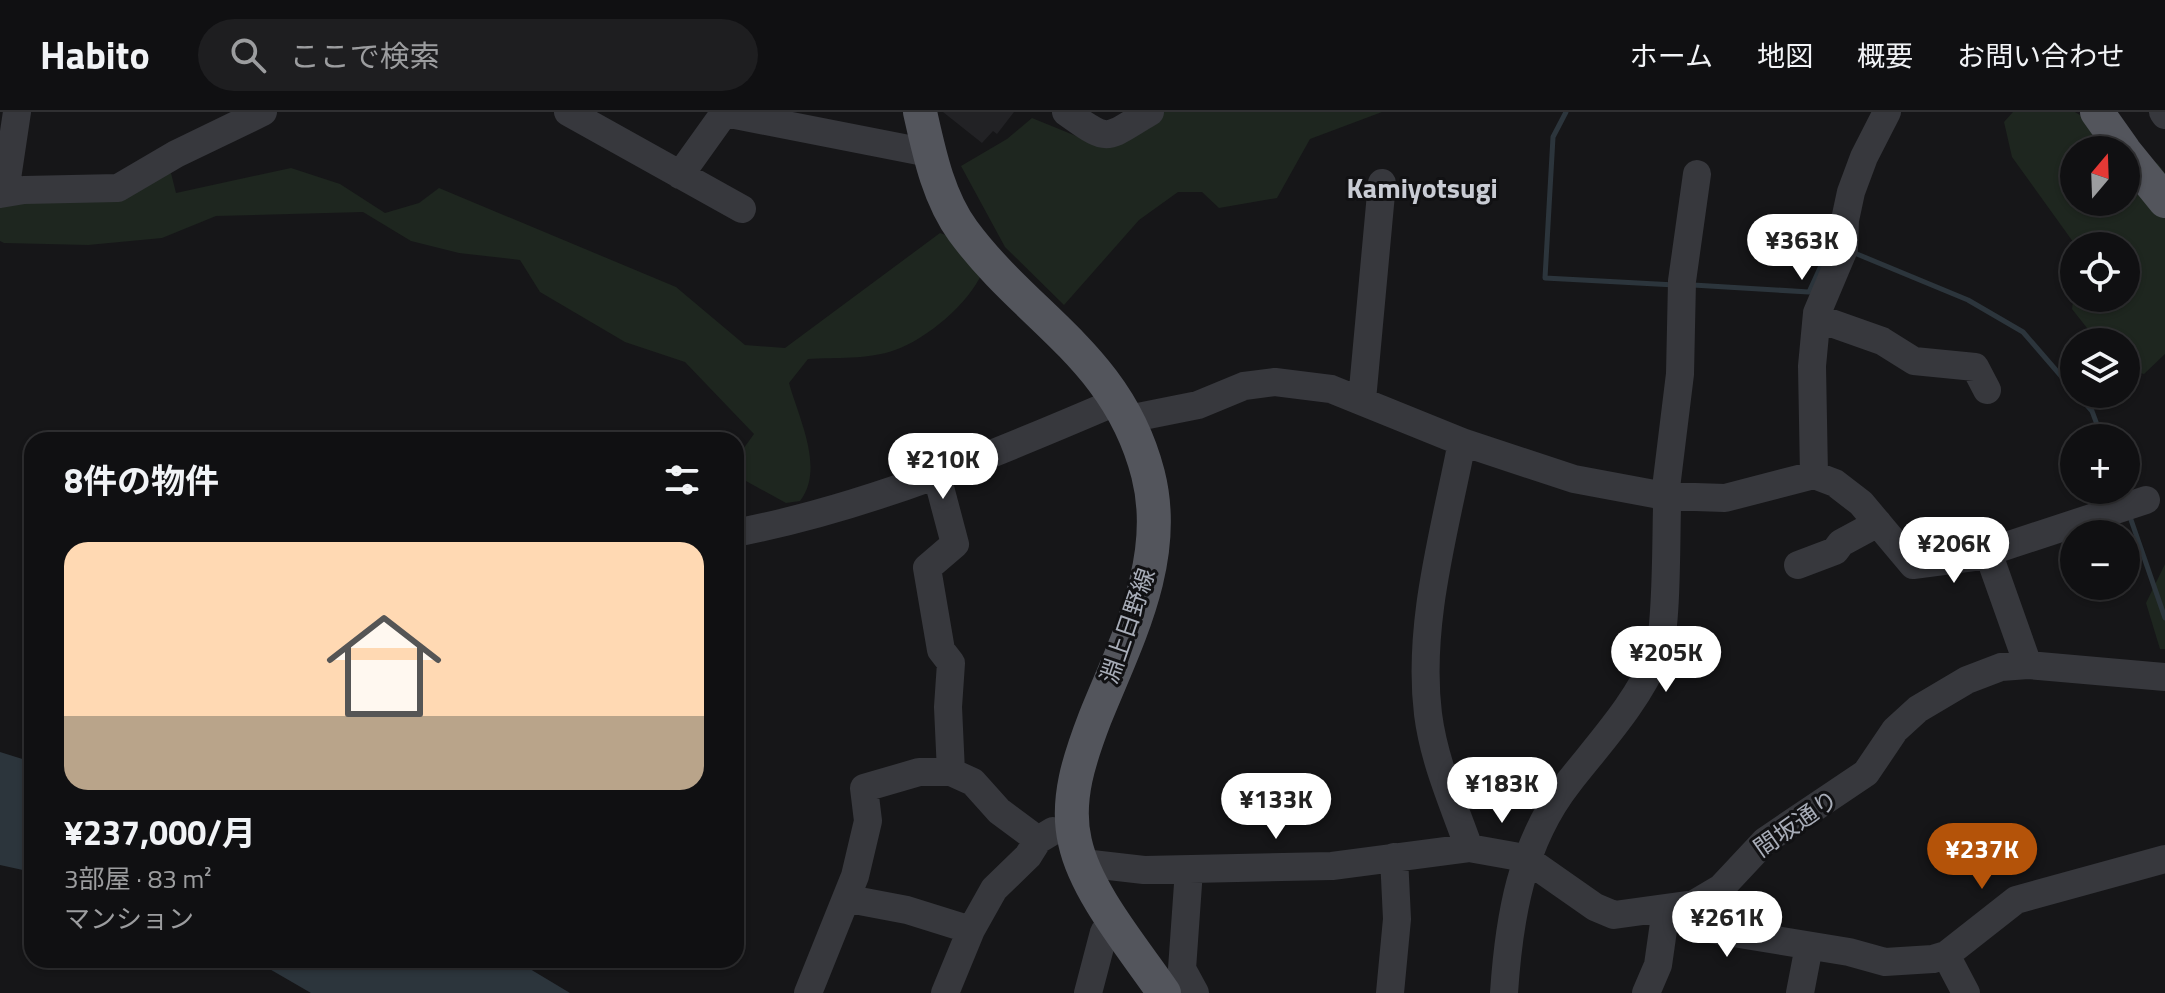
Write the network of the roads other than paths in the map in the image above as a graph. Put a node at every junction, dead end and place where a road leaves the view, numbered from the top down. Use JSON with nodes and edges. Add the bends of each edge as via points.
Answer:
{"nodes":[{"id":1,"x":17,"y":112,"type":"edge"},
{"id":2,"x":263,"y":112,"type":"edge"},
{"id":3,"x":725,"y":112,"type":"edge"},
{"id":4,"x":920,"y":112,"type":"edge"},
{"id":5,"x":1066,"y":112,"type":"edge"},
{"id":6,"x":1150,"y":112,"type":"edge"},
{"id":7,"x":1887,"y":112,"type":"edge"},
{"id":8,"x":2097,"y":112,"type":"edge"},
{"id":9,"x":570,"y":113,"type":"edge"},
{"id":10,"x":2114,"y":136,"type":"edge"},
{"id":11,"x":929,"y":153,"type":"junction"},
{"id":12,"x":2140,"y":170,"type":"edge"},
{"id":13,"x":1697,"y":174,"type":"dead end"},
{"id":14,"x":680,"y":175,"type":"junction"},
{"id":15,"x":1382,"y":183,"type":"dead end"},
{"id":16,"x":2,"y":193,"type":"edge"},
{"id":17,"x":2165,"y":201,"type":"edge"},
{"id":18,"x":742,"y":209,"type":"dead end"},
{"id":19,"x":1817,"y":318,"type":"junction"},
{"id":20,"x":1987,"y":390,"type":"dead end"},
{"id":21,"x":1362,"y":400,"type":"junction"},
{"id":22,"x":1123,"y":410,"type":"junction"},
{"id":23,"x":1462,"y":442,"type":"junction"},
{"id":24,"x":1814,"y":475,"type":"junction"},
{"id":25,"x":937,"y":476,"type":"junction"},
{"id":26,"x":1665,"y":496,"type":"junction"},
{"id":27,"x":2134,"y":504,"type":"dead end"},
{"id":28,"x":1878,"y":523,"type":"junction"},
{"id":29,"x":745,"y":531,"type":"dead end"},
{"id":30,"x":1989,"y":555,"type":"junction"},
{"id":31,"x":1798,"y":565,"type":"dead end"},
{"id":32,"x":2028,"y":665,"type":"junction"},
{"id":33,"x":2165,"y":677,"type":"edge"},
{"id":34,"x":951,"y":772,"type":"junction"},
{"id":35,"x":1073,"y":826,"type":"junction"},
{"id":36,"x":1038,"y":840,"type":"junction"},
{"id":37,"x":1469,"y":848,"type":"junction"},
{"id":38,"x":1394,"y":857,"type":"junction"},
{"id":39,"x":1525,"y":858,"type":"junction"},
{"id":40,"x":2165,"y":859,"type":"edge"},
{"id":41,"x":1083,"y":863,"type":"junction"},
{"id":42,"x":1189,"y":870,"type":"junction"},
{"id":43,"x":849,"y":899,"type":"junction"},
{"id":44,"x":1694,"y":904,"type":"junction"},
{"id":45,"x":1666,"y":909,"type":"junction"},
{"id":46,"x":1116,"y":922,"type":"junction"},
{"id":47,"x":971,"y":930,"type":"junction"},
{"id":48,"x":1809,"y":946,"type":"junction"},
{"id":49,"x":1946,"y":955,"type":"junction"},
{"id":50,"x":808,"y":993,"type":"edge"},
{"id":51,"x":945,"y":993,"type":"edge"},
{"id":52,"x":1088,"y":993,"type":"edge"},
{"id":53,"x":1164,"y":993,"type":"edge"},
{"id":54,"x":1195,"y":993,"type":"edge"},
{"id":55,"x":1390,"y":993,"type":"edge"},
{"id":56,"x":1504,"y":993,"type":"edge"},
{"id":57,"x":1646,"y":993,"type":"edge"},
{"id":58,"x":1800,"y":993,"type":"edge"},
{"id":59,"x":1966,"y":993,"type":"edge"}],
"edges":[{"from":1,"to":16,"type":"street"},
{"from":2,"to":16,"type":"street","via":[[118,188]]},
{"from":3,"to":11,"type":"street"},
{"from":3,"to":14,"type":"street"},
{"from":4,"to":11,"type":"main road","name":"淵上日野線"},
{"from":5,"to":6,"type":"street","via":[[1100,136]]},
{"from":7,"to":19,"type":"street","via":[[1851,192],[1844,249]]},
{"from":8,"to":10,"type":"main road"},
{"from":9,"to":14,"type":"street"},
{"from":11,"to":22,"type":"main road","name":"淵上日野線","via":[[961,228],[1092,364]]},
{"from":12,"to":17,"type":"main road"},
{"from":13,"to":26,"type":"street"},
{"from":14,"to":18,"type":"street"},
{"from":15,"to":21,"type":"street"},
{"from":19,"to":20,"type":"street","via":[[1882,341],[1914,361],[1975,367]]},
{"from":19,"to":24,"type":"street","via":[[1812,366]]},
{"from":21,"to":22,"type":"street","via":[[1331,389],[1275,382],[1244,386],[1198,405]]},
{"from":21,"to":23,"type":"street"},
{"from":22,"to":25,"type":"street"},
{"from":22,"to":35,"type":"main road","name":"淵上日野線","via":[[1149,477],[1152,554],[1140,604],[1083,751],[1074,787]]},
{"from":23,"to":26,"type":"street","via":[[1574,479]]},
{"from":23,"to":37,"type":"street","via":[[1433,595],[1426,686],[1444,782]]},
{"from":24,"to":26,"type":"street","via":[[1725,498]]},
{"from":24,"to":28,"type":"street","via":[[1844,489]]},
{"from":25,"to":29,"type":"street","via":[[800,521]]},
{"from":25,"to":34,"type":"street","via":[[955,544],[927,568],[941,650],[951,663]]},
{"from":26,"to":39,"type":"street","via":[[1660,650],[1615,728],[1567,784]]},
{"from":27,"to":30,"type":"street"},
{"from":28,"to":30,"type":"street","via":[[1913,565]]},
{"from":28,"to":31,"type":"street","via":[[1835,551]]},
{"from":30,"to":32,"type":"street"},
{"from":32,"to":33,"type":"street","name":"間坂通り"},
{"from":32,"to":44,"type":"street","name":"間坂通り","via":[[2001,667],[1967,680],[1918,709],[1895,730],[1866,773],[1765,841],[1721,888]]},
{"from":34,"to":36,"type":"street","via":[[973,782],[999,811]]},
{"from":34,"to":43,"type":"street","via":[[919,772],[864,788],[868,821]]},
{"from":35,"to":36,"type":"street"},
{"from":35,"to":41,"type":"main road","name":"淵上日野線"},
{"from":36,"to":47,"type":"street","via":[[994,889]]},
{"from":37,"to":38,"type":"street","name":"間坂通り"},
{"from":37,"to":39,"type":"street","name":"間坂通り"},
{"from":38,"to":42,"type":"street","name":"間坂通り","via":[[1332,866]]},
{"from":38,"to":55,"type":"street","via":[[1397,919]]},
{"from":39,"to":45,"type":"street","name":"間坂通り","via":[[1614,915]]},
{"from":39,"to":56,"type":"street"},
{"from":40,"to":49,"type":"street","via":[[2016,900]]},
{"from":41,"to":42,"type":"street","name":"間坂通り"},
{"from":41,"to":46,"type":"main road","name":"淵上日野線"},
{"from":42,"to":54,"type":"street","via":[[1182,969]]},
{"from":43,"to":47,"type":"street"},
{"from":43,"to":50,"type":"street"},
{"from":44,"to":45,"type":"street","name":"間坂通り"},
{"from":44,"to":48,"type":"street","via":[[1709,929]]},
{"from":45,"to":57,"type":"street","via":[[1658,965]]},
{"from":46,"to":52,"type":"street","via":[[1104,932]]},
{"from":46,"to":53,"type":"main road","name":"淵上日野線"},
{"from":47,"to":51,"type":"street"},
{"from":48,"to":49,"type":"street","via":[[1885,962]]},
{"from":48,"to":58,"type":"street"},
{"from":49,"to":59,"type":"street"}]}
